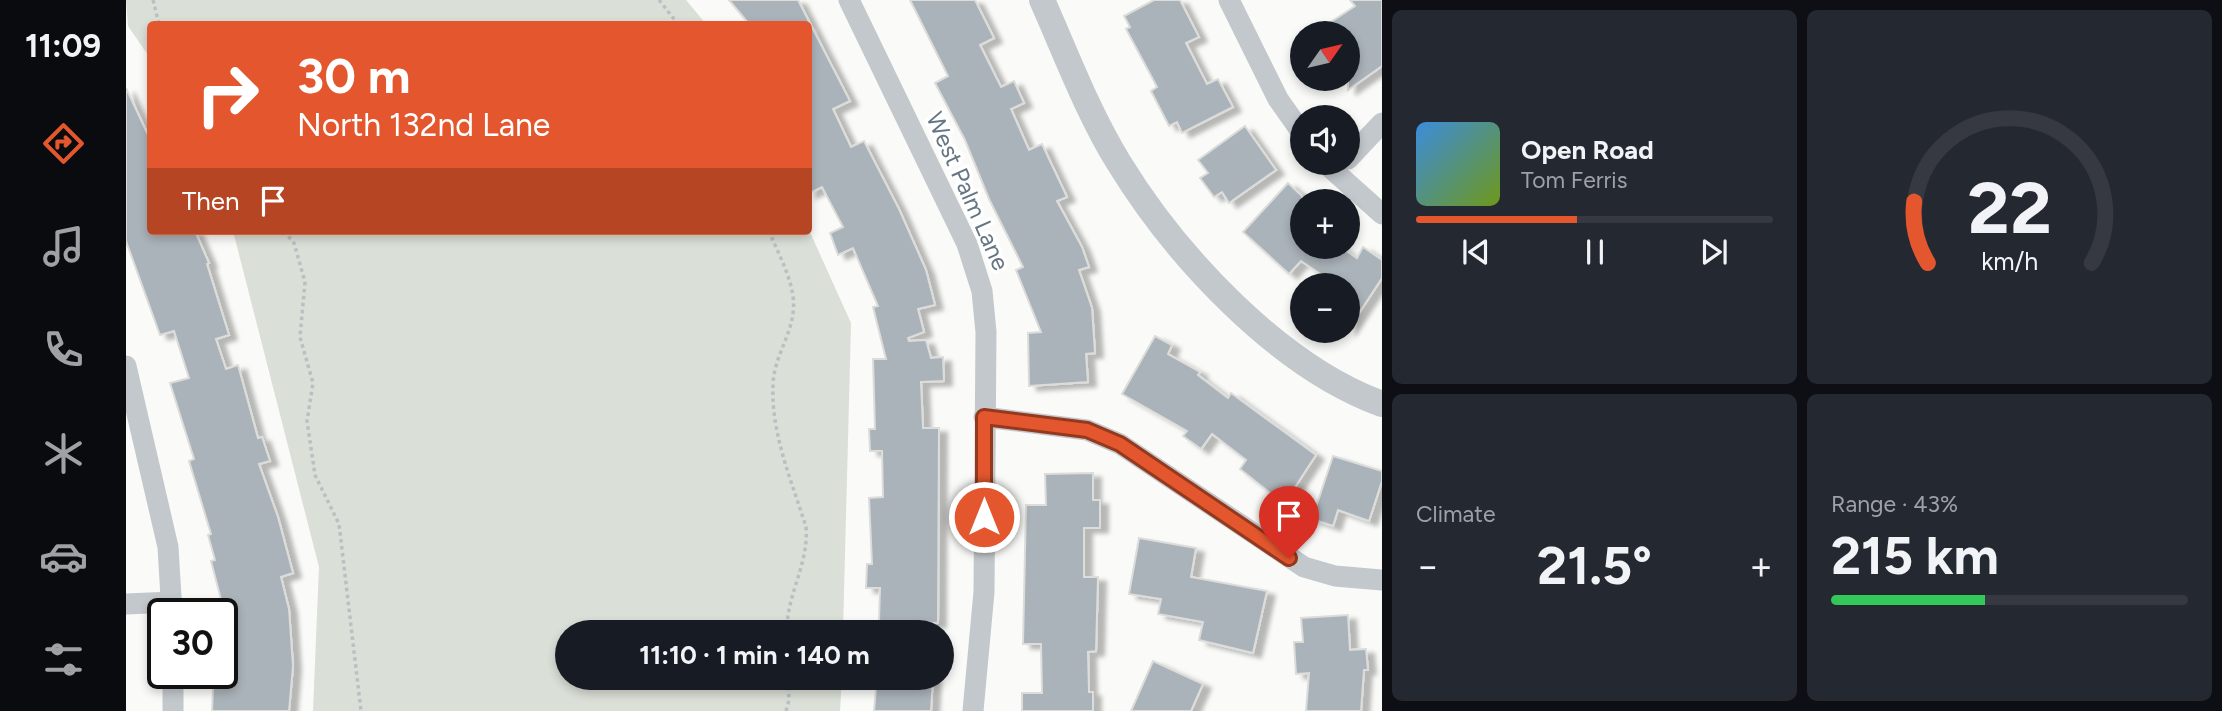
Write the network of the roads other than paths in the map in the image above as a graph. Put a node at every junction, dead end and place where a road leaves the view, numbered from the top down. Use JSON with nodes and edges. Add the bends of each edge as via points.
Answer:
{"nodes":[{"id":1,"x":849,"y":0,"type":"edge"},
{"id":2,"x":1042,"y":0,"type":"edge"},
{"id":3,"x":1229,"y":0,"type":"edge"},
{"id":4,"x":1290,"y":116,"type":"edge"},
{"id":5,"x":1382,"y":123,"type":"edge"},
{"id":6,"x":1360,"y":143,"type":"edge"},
{"id":7,"x":1347,"y":175,"type":"edge"},
{"id":8,"x":1382,"y":214,"type":"edge"},
{"id":9,"x":126,"y":366,"type":"edge"},
{"id":10,"x":1382,"y":404,"type":"edge"},
{"id":11,"x":984,"y":417,"type":"junction"},
{"id":12,"x":1382,"y":580,"type":"edge"},
{"id":13,"x":171,"y":598,"type":"edge"},
{"id":14,"x":126,"y":604,"type":"edge"},
{"id":15,"x":147,"y":606,"type":"edge"},
{"id":16,"x":173,"y":689,"type":"edge"},
{"id":17,"x":173,"y":711,"type":"edge"},
{"id":18,"x":973,"y":711,"type":"edge"}],
"edges":[{"from":1,"to":11,"type":"street","name":"West Palm Lane","via":[[967,244],[986,332]]},
{"from":2,"to":10,"type":"street","via":[[1118,162],[1202,274],[1325,377]]},
{"from":3,"to":4,"type":"street"},
{"from":5,"to":6,"type":"street"},
{"from":7,"to":8,"type":"street"},
{"from":9,"to":13,"type":"street","via":[[168,547]]},
{"from":11,"to":12,"type":"street","via":[[1087,430],[1120,444],[1304,567],[1335,576]]},
{"from":11,"to":18,"type":"street","name":"West Palm Lane","via":[[984,592]]},
{"from":14,"to":15,"type":"street"},
{"from":16,"to":17,"type":"street"}]}
